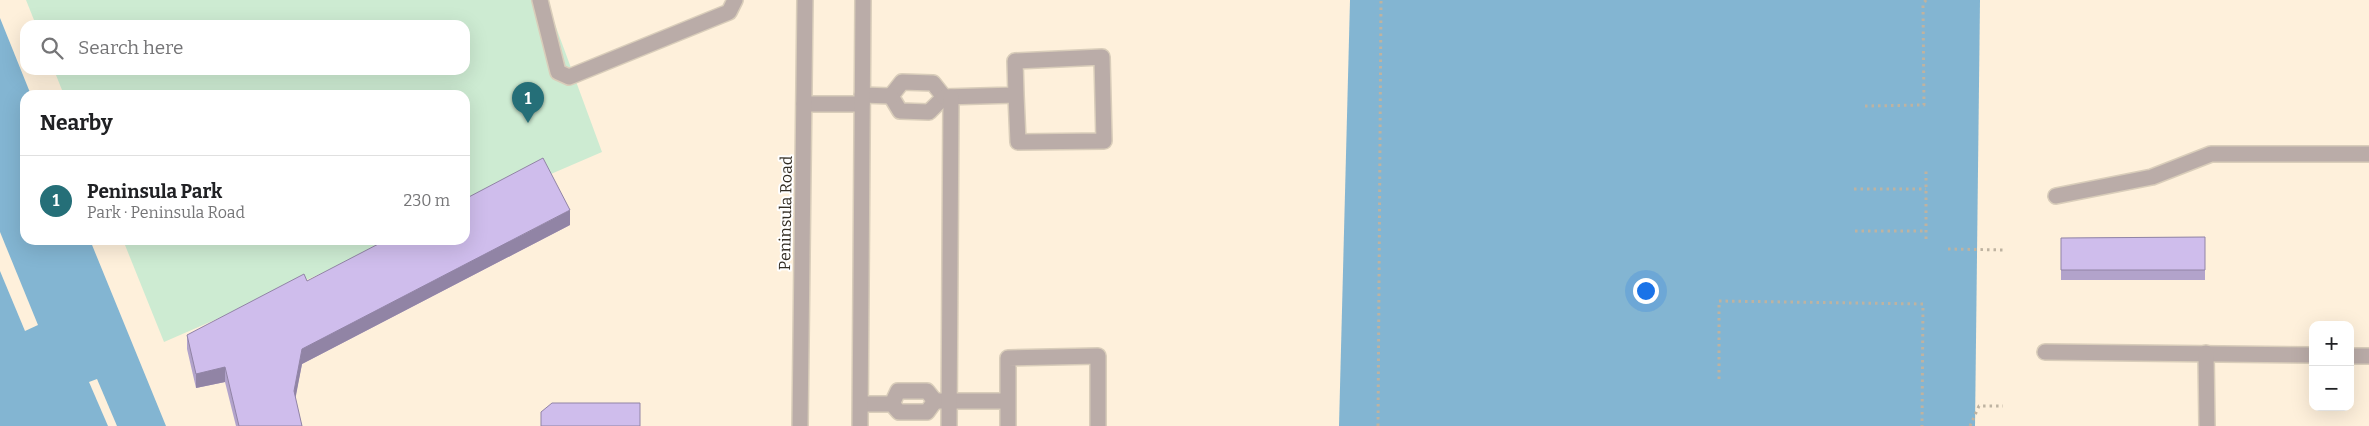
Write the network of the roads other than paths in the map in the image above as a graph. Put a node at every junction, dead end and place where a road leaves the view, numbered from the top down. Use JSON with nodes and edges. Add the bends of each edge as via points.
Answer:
{"nodes":[{"id":1,"x":540,"y":0,"type":"edge"},
{"id":2,"x":736,"y":0,"type":"edge"},
{"id":3,"x":805,"y":0,"type":"edge"},
{"id":4,"x":862,"y":0,"type":"edge"},
{"id":5,"x":1016,"y":95,"type":"junction"},
{"id":6,"x":891,"y":96,"type":"junction"},
{"id":7,"x":948,"y":97,"type":"junction"},
{"id":8,"x":862,"y":100,"type":"junction"},
{"id":9,"x":804,"y":104,"type":"junction"},
{"id":10,"x":2369,"y":154,"type":"edge"},
{"id":11,"x":2056,"y":196,"type":"dead end"},
{"id":12,"x":2045,"y":352,"type":"dead end"},
{"id":13,"x":2206,"y":353,"type":"junction"},
{"id":14,"x":2309,"y":355,"type":"edge"},
{"id":15,"x":2354,"y":356,"type":"edge"},
{"id":16,"x":2369,"y":356,"type":"edge"},
{"id":17,"x":942,"y":401,"type":"junction"},
{"id":18,"x":1008,"y":401,"type":"junction"},
{"id":19,"x":861,"y":404,"type":"junction"},
{"id":20,"x":892,"y":404,"type":"junction"},
{"id":21,"x":800,"y":426,"type":"edge"},
{"id":22,"x":860,"y":426,"type":"edge"},
{"id":23,"x":949,"y":426,"type":"edge"},
{"id":24,"x":1008,"y":426,"type":"edge"},
{"id":25,"x":1098,"y":426,"type":"edge"},
{"id":26,"x":2207,"y":426,"type":"edge"}],
"edges":[{"from":1,"to":2,"type":"street","via":[[558,72],[569,77],[729,12]]},
{"from":3,"to":9,"type":"street","name":"Peninsula Road"},
{"from":4,"to":8,"type":"street"},
{"from":5,"to":5,"type":"street","via":[[1018,142],[1104,141],[1102,57],[1015,61]]},
{"from":5,"to":7,"type":"street"},
{"from":6,"to":7,"type":"street","via":[[902,82],[933,84]]},
{"from":6,"to":7,"type":"street","via":[[900,111],[910,112],[929,112]]},
{"from":6,"to":8,"type":"street"},
{"from":7,"to":17,"type":"street"},
{"from":8,"to":9,"type":"street"},
{"from":8,"to":19,"type":"street"},
{"from":9,"to":21,"type":"street","name":"Peninsula Road"},
{"from":10,"to":11,"type":"street","via":[[2211,154],[2152,177]]},
{"from":12,"to":13,"type":"street"},
{"from":13,"to":14,"type":"street"},
{"from":13,"to":26,"type":"street"},
{"from":15,"to":16,"type":"street"},
{"from":17,"to":18,"type":"street"},
{"from":17,"to":20,"type":"street","via":[[927,412],[899,412]]},
{"from":17,"to":20,"type":"street","via":[[927,391],[898,391]]},
{"from":17,"to":23,"type":"street"},
{"from":18,"to":24,"type":"street"},
{"from":18,"to":25,"type":"street","via":[[1008,358],[1098,356]]},
{"from":19,"to":20,"type":"street"},
{"from":19,"to":22,"type":"street"}]}
